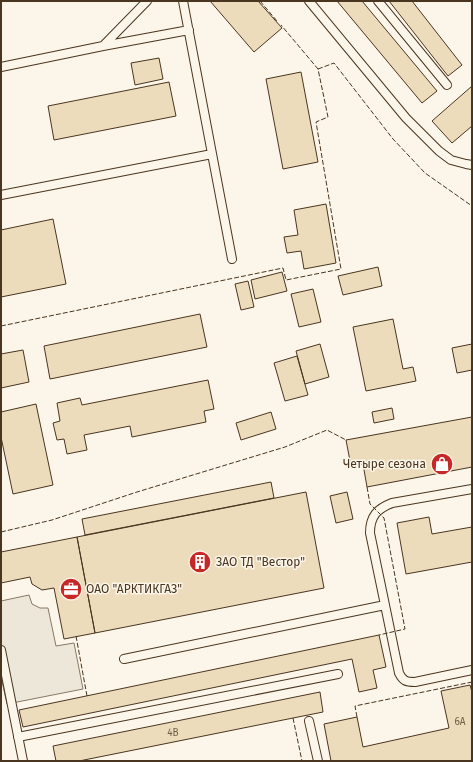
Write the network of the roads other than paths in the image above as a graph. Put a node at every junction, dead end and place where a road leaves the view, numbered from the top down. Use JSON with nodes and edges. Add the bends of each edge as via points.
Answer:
{"nodes":[{"id":1,"x":147,"y":1,"type":"edge"},
{"id":2,"x":183,"y":1,"type":"edge"},
{"id":3,"x":309,"y":1,"type":"edge"},
{"id":4,"x":378,"y":1,"type":"edge"},
{"id":5,"x":189,"y":30,"type":"junction"},
{"id":6,"x":103,"y":46,"type":"junction"},
{"id":7,"x":1,"y":67,"type":"edge"},
{"id":8,"x":447,"y":85,"type":"dead end"},
{"id":9,"x":212,"y":154,"type":"junction"},
{"id":10,"x":470,"y":163,"type":"edge"},
{"id":11,"x":1,"y":195,"type":"edge"},
{"id":12,"x":232,"y":259,"type":"dead end"},
{"id":13,"x":472,"y":489,"type":"edge"},
{"id":14,"x":385,"y":605,"type":"junction"},
{"id":15,"x":1,"y":650,"type":"edge"},
{"id":16,"x":124,"y":659,"type":"dead end"},
{"id":17,"x":472,"y":670,"type":"edge"},
{"id":18,"x":338,"y":674,"type":"dead end"},
{"id":19,"x":310,"y":721,"type":"dead end"},
{"id":20,"x":18,"y":737,"type":"junction"},
{"id":21,"x":23,"y":761,"type":"edge"},
{"id":22,"x":318,"y":761,"type":"edge"}],
"edges":[{"from":1,"to":6,"type":"lane"},
{"from":2,"to":5,"type":"lane"},
{"from":3,"to":10,"type":"lane","via":[[406,118],[451,160]]},
{"from":4,"to":8,"type":"lane"},
{"from":5,"to":6,"type":"lane"},
{"from":5,"to":9,"type":"lane"},
{"from":6,"to":7,"type":"lane"},
{"from":9,"to":11,"type":"lane"},
{"from":9,"to":12,"type":"lane"},
{"from":13,"to":14,"type":"lane","via":[[392,503],[377,511],[370,526],[370,533]]},
{"from":14,"to":16,"type":"lane"},
{"from":14,"to":17,"type":"lane","via":[[402,680],[415,682]]},
{"from":15,"to":20,"type":"lane"},
{"from":18,"to":20,"type":"lane"},
{"from":19,"to":22,"type":"lane"},
{"from":20,"to":21,"type":"lane"}]}
